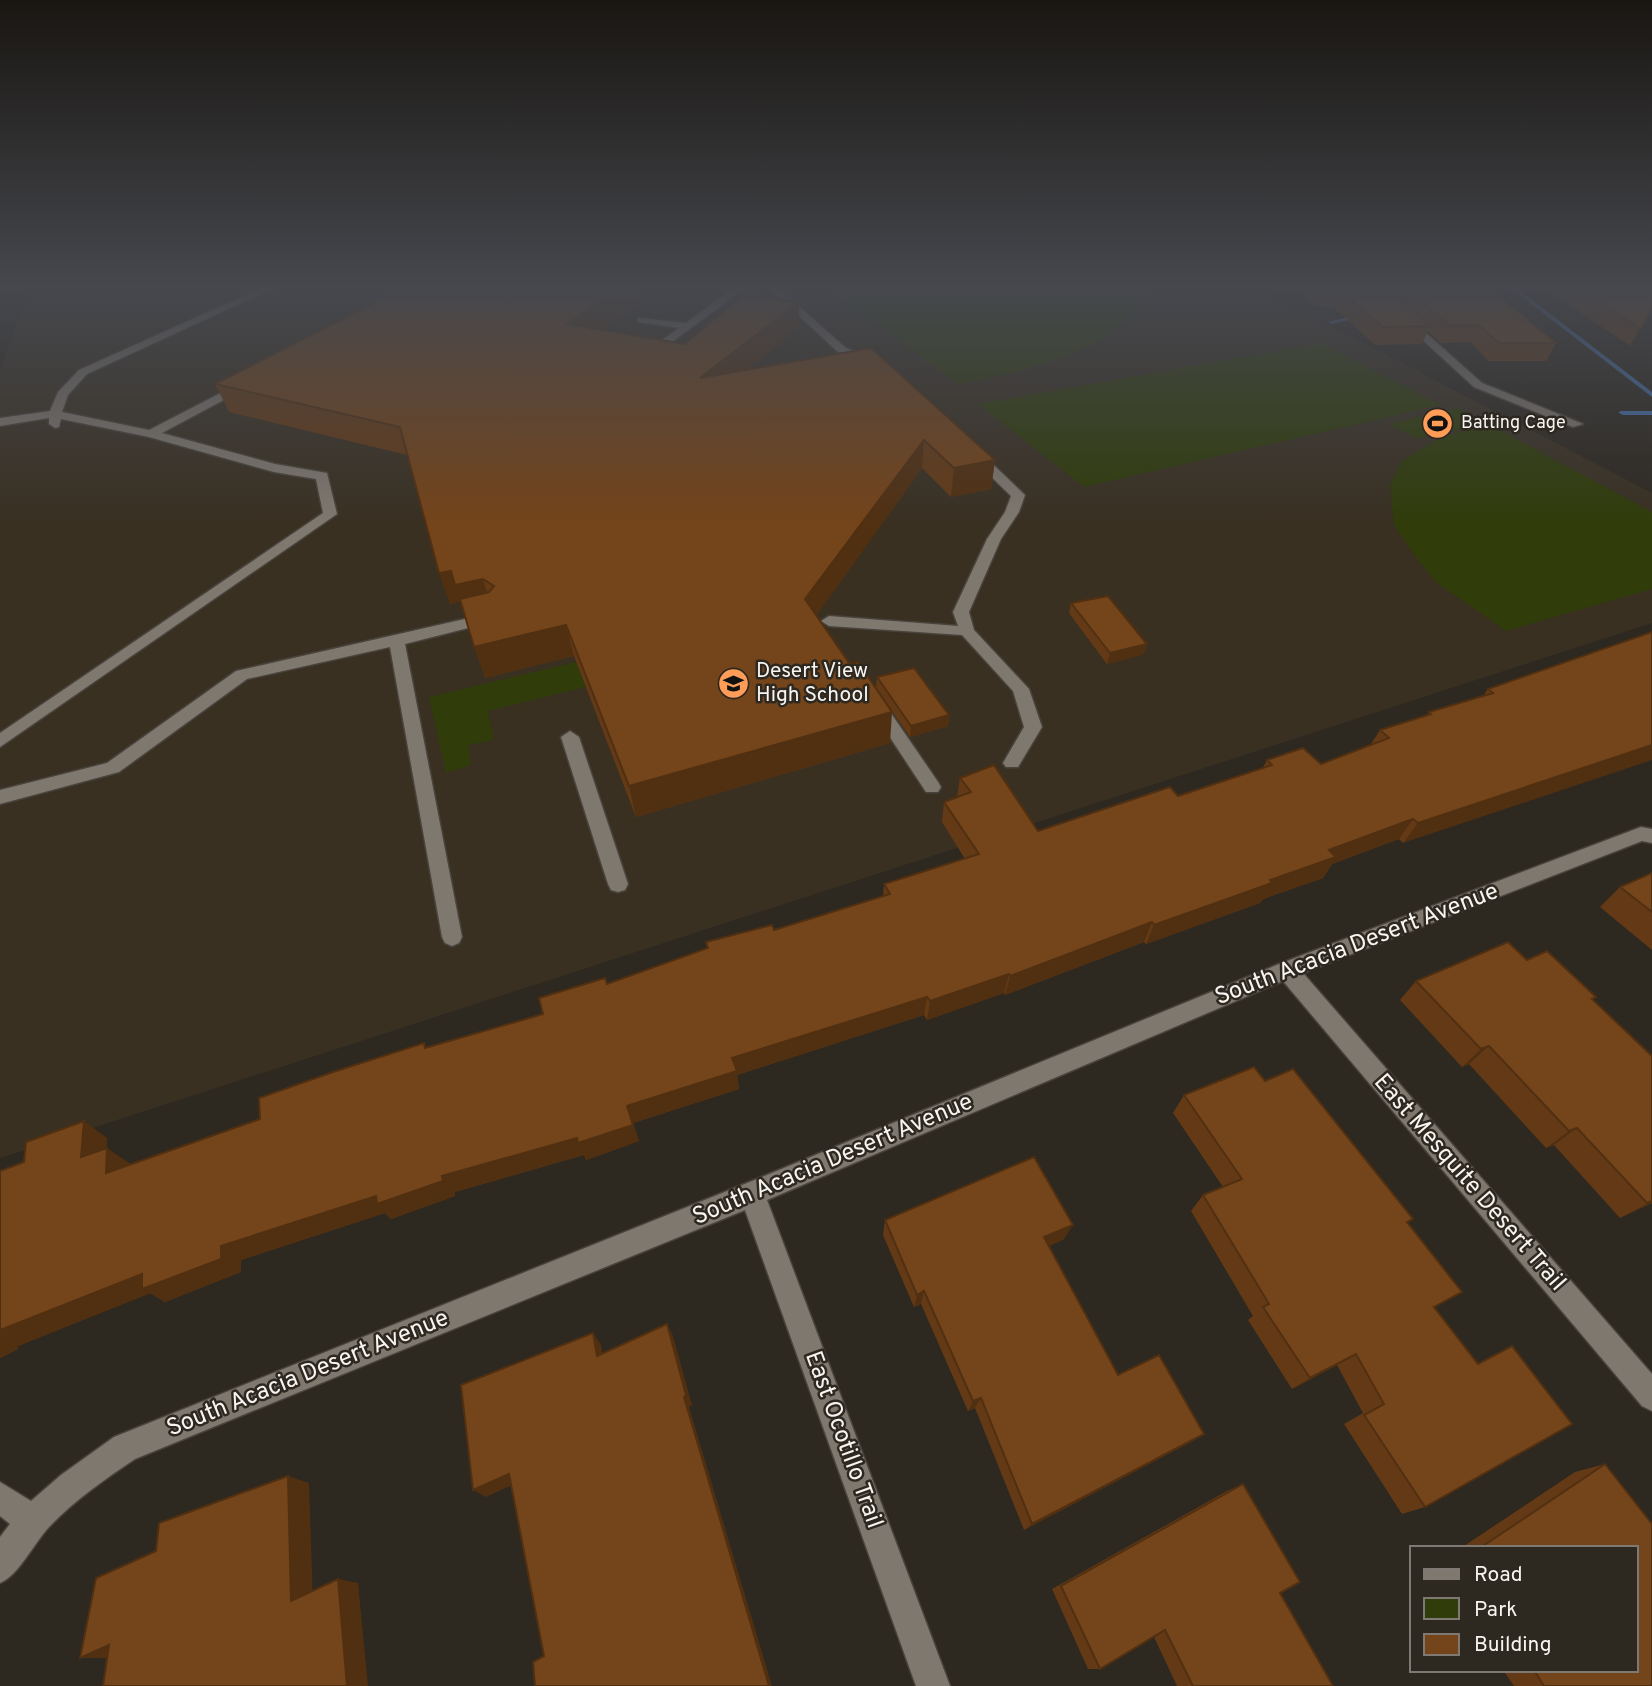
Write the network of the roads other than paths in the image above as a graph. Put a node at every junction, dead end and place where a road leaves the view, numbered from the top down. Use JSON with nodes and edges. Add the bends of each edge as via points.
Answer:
{"nodes":[{"id":1,"x":97,"y":366,"type":"edge"},
{"id":2,"x":880,"y":366,"type":"edge"},
{"id":3,"x":1457,"y":366,"type":"edge"},
{"id":4,"x":886,"y":372,"type":"edge"},
{"id":5,"x":255,"y":379,"type":"edge"},
{"id":6,"x":54,"y":414,"type":"junction"},
{"id":7,"x":0,"y":422,"type":"edge"},
{"id":8,"x":1577,"y":424,"type":"dead end"},
{"id":9,"x":55,"y":427,"type":"dead end"},
{"id":10,"x":151,"y":434,"type":"junction"},
{"id":11,"x":967,"y":447,"type":"edge"},
{"id":12,"x":493,"y":617,"type":"edge"},
{"id":13,"x":829,"y":621,"type":"dead end"},
{"id":14,"x":967,"y":631,"type":"junction"},
{"id":15,"x":397,"y":641,"type":"junction"},
{"id":16,"x":869,"y":695,"type":"edge"},
{"id":17,"x":570,"y":737,"type":"dead end"},
{"id":18,"x":0,"y":741,"type":"edge"},
{"id":19,"x":1012,"y":763,"type":"dead end"},
{"id":20,"x":932,"y":787,"type":"dead end"},
{"id":21,"x":0,"y":797,"type":"edge"},
{"id":22,"x":1652,"y":836,"type":"edge"},
{"id":23,"x":618,"y":884,"type":"dead end"},
{"id":24,"x":452,"y":937,"type":"dead end"},
{"id":25,"x":1287,"y":971,"type":"junction"},
{"id":26,"x":752,"y":1194,"type":"junction"},
{"id":27,"x":1652,"y":1396,"type":"edge"},
{"id":28,"x":0,"y":1497,"type":"edge"},
{"id":29,"x":33,"y":1522,"type":"junction"},
{"id":30,"x":0,"y":1567,"type":"edge"},
{"id":31,"x":933,"y":1686,"type":"edge"}],
"edges":[{"from":1,"to":6,"type":"street","via":[[63,389]]},
{"from":2,"to":4,"type":"street"},
{"from":3,"to":8,"type":"street","via":[[1478,385]]},
{"from":5,"to":10,"type":"street"},
{"from":6,"to":7,"type":"street"},
{"from":6,"to":9,"type":"street"},
{"from":6,"to":10,"type":"street"},
{"from":10,"to":18,"type":"street","via":[[274,468],[322,476],[330,514]]},
{"from":11,"to":14,"type":"street","via":[[1018,495],[961,612]]},
{"from":12,"to":15,"type":"street"},
{"from":13,"to":14,"type":"street"},
{"from":14,"to":19,"type":"street","via":[[1021,689],[1033,727]]},
{"from":15,"to":21,"type":"street","via":[[242,675],[113,768]]},
{"from":15,"to":24,"type":"street"},
{"from":16,"to":20,"type":"street"},
{"from":17,"to":23,"type":"street"},
{"from":22,"to":25,"type":"street","name":"South Acacia Desert Avenue","via":[[1642,834]]},
{"from":25,"to":26,"type":"street","name":"South Acacia Desert Avenue"},
{"from":25,"to":27,"type":"street","name":"East Mesquite Desert Trail"},
{"from":26,"to":29,"type":"street","name":"South Acacia Desert Avenue","via":[[125,1448]]},
{"from":26,"to":31,"type":"street","name":"East Ocotillo Trail"},
{"from":28,"to":29,"type":"street"},
{"from":29,"to":30,"type":"street","name":"South Acacia Desert Avenue"}]}
